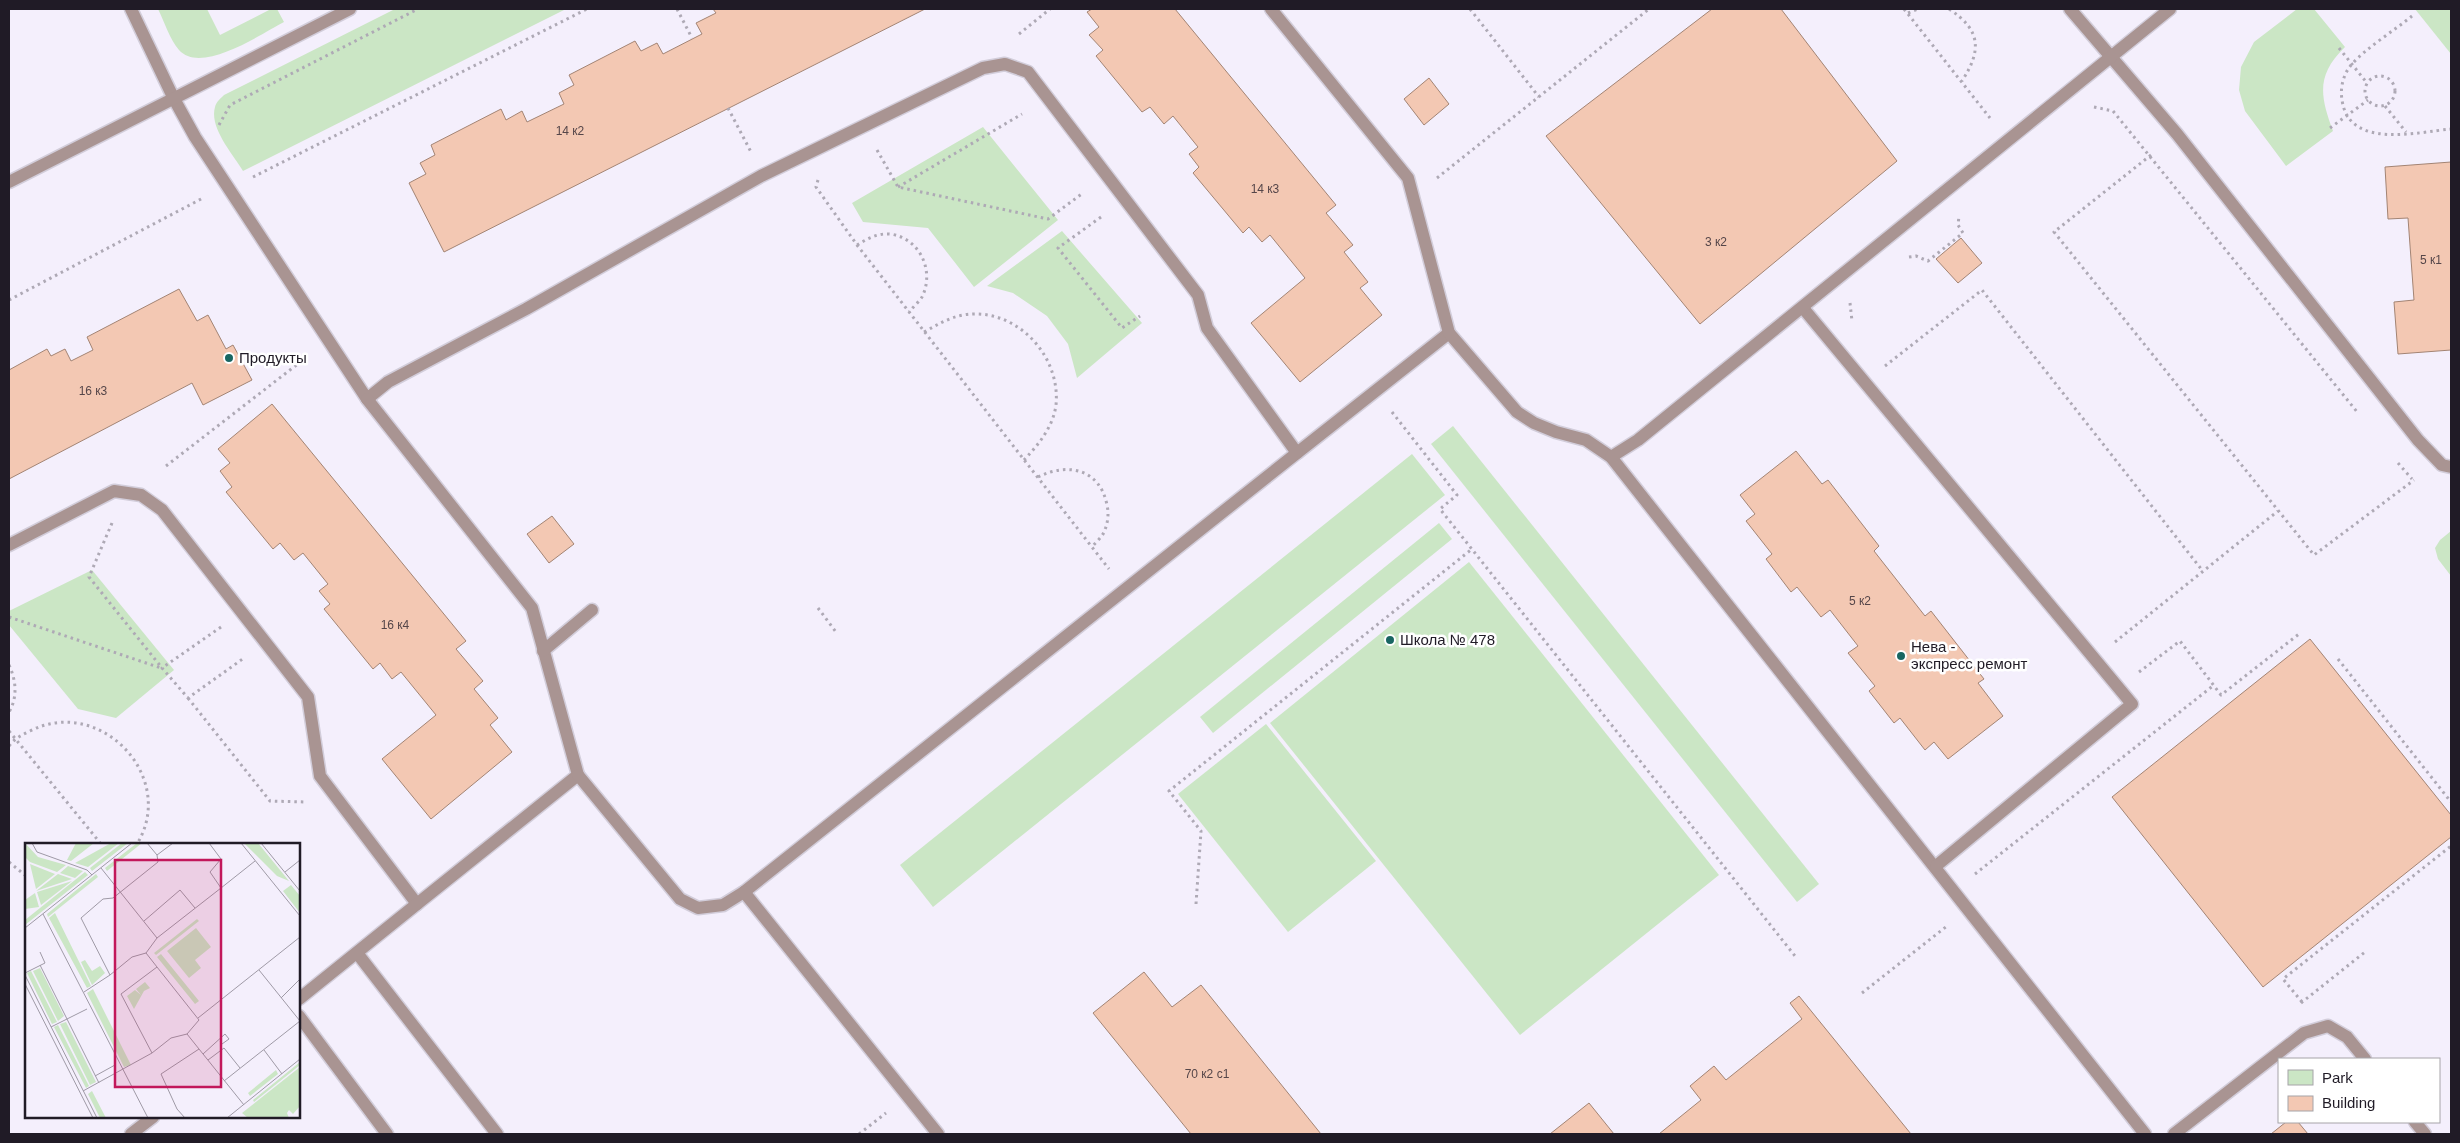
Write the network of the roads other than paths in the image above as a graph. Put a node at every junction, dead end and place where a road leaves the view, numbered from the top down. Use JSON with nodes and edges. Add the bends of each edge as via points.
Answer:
{"nodes":[{"id":1,"x":131,"y":9,"type":"edge"},
{"id":2,"x":350,"y":9,"type":"edge"},
{"id":3,"x":1271,"y":9,"type":"edge"},
{"id":4,"x":2070,"y":9,"type":"edge"},
{"id":5,"x":2170,"y":9,"type":"edge"},
{"id":6,"x":2111,"y":55,"type":"junction"},
{"id":7,"x":173,"y":97,"type":"junction"},
{"id":8,"x":9,"y":182,"type":"edge"},
{"id":9,"x":1803,"y":308,"type":"junction"},
{"id":10,"x":1449,"y":333,"type":"junction"},
{"id":11,"x":367,"y":398,"type":"junction"},
{"id":12,"x":1297,"y":453,"type":"junction"},
{"id":13,"x":1611,"y":457,"type":"junction"},
{"id":14,"x":2451,"y":467,"type":"edge"},
{"id":15,"x":9,"y":545,"type":"edge"},
{"id":16,"x":592,"y":610,"type":"dead end"},
{"id":17,"x":543,"y":650,"type":"junction"},
{"id":18,"x":578,"y":775,"type":"junction"},
{"id":19,"x":1936,"y":866,"type":"junction"},
{"id":20,"x":744,"y":892,"type":"junction"},
{"id":21,"x":417,"y":904,"type":"junction"},
{"id":22,"x":357,"y":953,"type":"junction"},
{"id":23,"x":300,"y":998,"type":"edge"},
{"id":24,"x":300,"y":1017,"type":"edge"},
{"id":25,"x":2364,"y":1058,"type":"edge"},
{"id":26,"x":152,"y":1118,"type":"edge"},
{"id":27,"x":2416,"y":1123,"type":"edge"},
{"id":28,"x":131,"y":1134,"type":"edge"},
{"id":29,"x":387,"y":1134,"type":"edge"},
{"id":30,"x":497,"y":1134,"type":"edge"},
{"id":31,"x":938,"y":1134,"type":"edge"},
{"id":32,"x":2146,"y":1134,"type":"edge"},
{"id":33,"x":2174,"y":1134,"type":"edge"},
{"id":34,"x":2426,"y":1134,"type":"edge"}],
"edges":[{"from":1,"to":7,"type":"lane"},
{"from":2,"to":7,"type":"lane"},
{"from":3,"to":10,"type":"lane","via":[[1408,178]]},
{"from":4,"to":6,"type":"lane"},
{"from":5,"to":6,"type":"lane"},
{"from":6,"to":9,"type":"lane"},
{"from":6,"to":14,"type":"lane","via":[[2418,440],[2442,464]]},
{"from":7,"to":8,"type":"lane"},
{"from":7,"to":11,"type":"lane","via":[[227,188]]},
{"from":9,"to":13,"type":"lane","via":[[1638,440]]},
{"from":9,"to":19,"type":"lane","via":[[2132,704]]},
{"from":10,"to":12,"type":"lane"},
{"from":10,"to":13,"type":"lane","via":[[1517,412],[1556,432],[1586,440]]},
{"from":11,"to":12,"type":"lane","via":[[388,382],[526,309],[761,176],[983,68],[1005,64],[1028,72],[1198,295],[1207,328]]},
{"from":11,"to":17,"type":"lane","via":[[532,608]]},
{"from":12,"to":20,"type":"lane"},
{"from":13,"to":19,"type":"lane"},
{"from":15,"to":21,"type":"lane","via":[[114,491],[141,495],[162,510],[308,697],[320,776]]},
{"from":16,"to":17,"type":"lane"},
{"from":17,"to":18,"type":"lane"},
{"from":18,"to":20,"type":"lane","via":[[680,899],[698,908],[723,905]]},
{"from":18,"to":21,"type":"lane"},
{"from":19,"to":32,"type":"lane"},
{"from":20,"to":31,"type":"lane"},
{"from":21,"to":22,"type":"lane"},
{"from":22,"to":23,"type":"lane"},
{"from":22,"to":30,"type":"lane"},
{"from":24,"to":29,"type":"lane"},
{"from":25,"to":33,"type":"lane","via":[[2347,1037],[2328,1026],[2304,1033]]},
{"from":26,"to":28,"type":"lane"},
{"from":27,"to":34,"type":"lane"}]}
